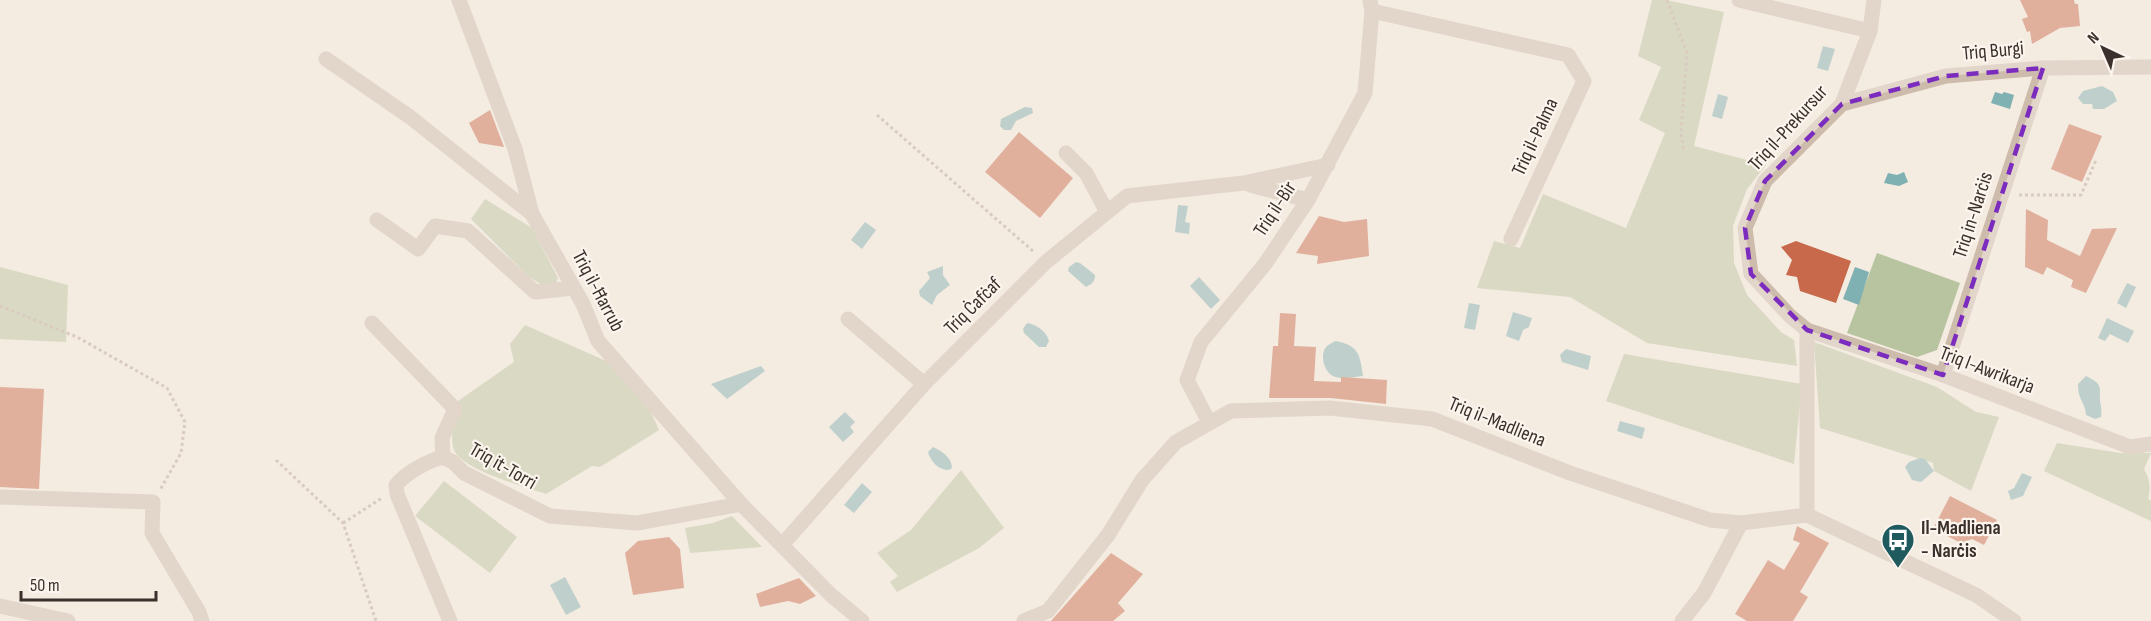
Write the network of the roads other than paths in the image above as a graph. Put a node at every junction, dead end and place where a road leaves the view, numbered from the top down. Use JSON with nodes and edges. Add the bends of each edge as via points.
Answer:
{"nodes":[{"id":1,"x":459,"y":0,"type":"edge"},
{"id":2,"x":1739,"y":0,"type":"edge"},
{"id":3,"x":1874,"y":0,"type":"edge"},
{"id":4,"x":1371,"y":5,"type":"edge"},
{"id":5,"x":1870,"y":31,"type":"junction"},
{"id":6,"x":326,"y":59,"type":"dead end"},
{"id":7,"x":2151,"y":67,"type":"edge"},
{"id":8,"x":2043,"y":68,"type":"junction"},
{"id":9,"x":1842,"y":104,"type":"junction"},
{"id":10,"x":1066,"y":153,"type":"dead end"},
{"id":11,"x":1328,"y":165,"type":"junction"},
{"id":12,"x":1244,"y":183,"type":"junction"},
{"id":13,"x":1308,"y":200,"type":"junction"},
{"id":14,"x":1107,"y":212,"type":"junction"},
{"id":15,"x":532,"y":214,"type":"junction"},
{"id":16,"x":376,"y":220,"type":"dead end"},
{"id":17,"x":1511,"y":239,"type":"dead end"},
{"id":18,"x":574,"y":288,"type":"junction"},
{"id":19,"x":848,"y":319,"type":"dead end"},
{"id":20,"x":372,"y":322,"type":"dead end"},
{"id":21,"x":1806,"y":330,"type":"junction"},
{"id":22,"x":1943,"y":375,"type":"junction"},
{"id":23,"x":924,"y":384,"type":"junction"},
{"id":24,"x":1209,"y":422,"type":"junction"},
{"id":25,"x":2151,"y":444,"type":"edge"},
{"id":26,"x":443,"y":457,"type":"junction"},
{"id":27,"x":0,"y":497,"type":"edge"},
{"id":28,"x":741,"y":504,"type":"junction"},
{"id":29,"x":1807,"y":515,"type":"junction"},
{"id":30,"x":1741,"y":523,"type":"junction"},
{"id":31,"x":782,"y":545,"type":"junction"},
{"id":32,"x":0,"y":606,"type":"edge"},
{"id":33,"x":68,"y":621,"type":"edge"},
{"id":34,"x":202,"y":621,"type":"edge"},
{"id":35,"x":450,"y":621,"type":"edge"},
{"id":36,"x":862,"y":621,"type":"edge"},
{"id":37,"x":1024,"y":621,"type":"edge"},
{"id":38,"x":1682,"y":621,"type":"edge"},
{"id":39,"x":2014,"y":621,"type":"edge"}],
"edges":[{"from":1,"to":15,"type":"street","via":[[515,149]]},
{"from":2,"to":5,"type":"street"},
{"from":3,"to":5,"type":"street","name":"Triq il-Prekursur"},
{"from":4,"to":11,"type":"street","name":"Triq il-Bir","via":[[1365,93]]},
{"from":4,"to":17,"type":"street","name":"Triq il-Palma","via":[[1568,55],[1584,81]]},
{"from":5,"to":9,"type":"street","name":"Triq il-Prekursur"},
{"from":6,"to":15,"type":"street","name":"Triq il-Ħarrub","via":[[410,117]]},
{"from":7,"to":8,"type":"street","name":"Triq Burgi"},
{"from":8,"to":9,"type":"street","name":"Triq Burgi","via":[[1946,76]]},
{"from":8,"to":22,"type":"street","name":"Triq in-Narċis"},
{"from":9,"to":21,"type":"street","name":"Triq il-Prekursur","via":[[1765,181],[1745,228],[1751,274]]},
{"from":10,"to":14,"type":"street","via":[[1086,173]]},
{"from":11,"to":12,"type":"street","name":"Triq Ċafċaf"},
{"from":11,"to":13,"type":"street","name":"Triq il-Bir"},
{"from":12,"to":13,"type":"street","name":"Triq Ċafċaf"},
{"from":12,"to":14,"type":"street","name":"Triq Ċafċaf","via":[[1126,196]]},
{"from":13,"to":24,"type":"street","name":"Triq il-Bir","via":[[1265,264],[1201,342],[1187,380]]},
{"from":14,"to":23,"type":"street","name":"Triq Ċafċaf","via":[[1046,262]]},
{"from":15,"to":18,"type":"street","name":"Triq il-Ħarrub"},
{"from":16,"to":18,"type":"street","via":[[418,249],[435,226],[468,231],[535,292]]},
{"from":18,"to":28,"type":"street","name":"Triq il-Ħarrub","via":[[598,341]]},
{"from":19,"to":23,"type":"street"},
{"from":20,"to":26,"type":"street","via":[[454,409],[442,438]]},
{"from":21,"to":22,"type":"street","name":"Triq l-Awrikarja"},
{"from":21,"to":29,"type":"street"},
{"from":22,"to":25,"type":"street","name":"Triq l-Awrikarja","via":[[2130,447]]},
{"from":23,"to":31,"type":"street","name":"Triq Ċafċaf"},
{"from":24,"to":30,"type":"street","name":"Triq il-Madliena","via":[[1231,411],[1330,408],[1431,419],[1570,473],[1710,520]]},
{"from":24,"to":37,"type":"street","name":"Triq il-Madliena","via":[[1176,442],[1142,480],[1108,535],[1048,611]]},
{"from":26,"to":28,"type":"street","name":"Triq it-Torri","via":[[464,473],[550,516],[637,523]]},
{"from":26,"to":35,"type":"street","name":"Triq it-Torri","via":[[396,485]]},
{"from":27,"to":34,"type":"street","via":[[153,502],[152,533]]},
{"from":28,"to":31,"type":"street","name":"Triq il-Ħarrub"},
{"from":29,"to":30,"type":"street","name":"Triq il-Madliena"},
{"from":29,"to":39,"type":"street","via":[[1976,595]]},
{"from":30,"to":38,"type":"street","via":[[1704,593]]},
{"from":31,"to":36,"type":"street","name":"Triq il-Ħarrub"},
{"from":32,"to":33,"type":"street"}]}
